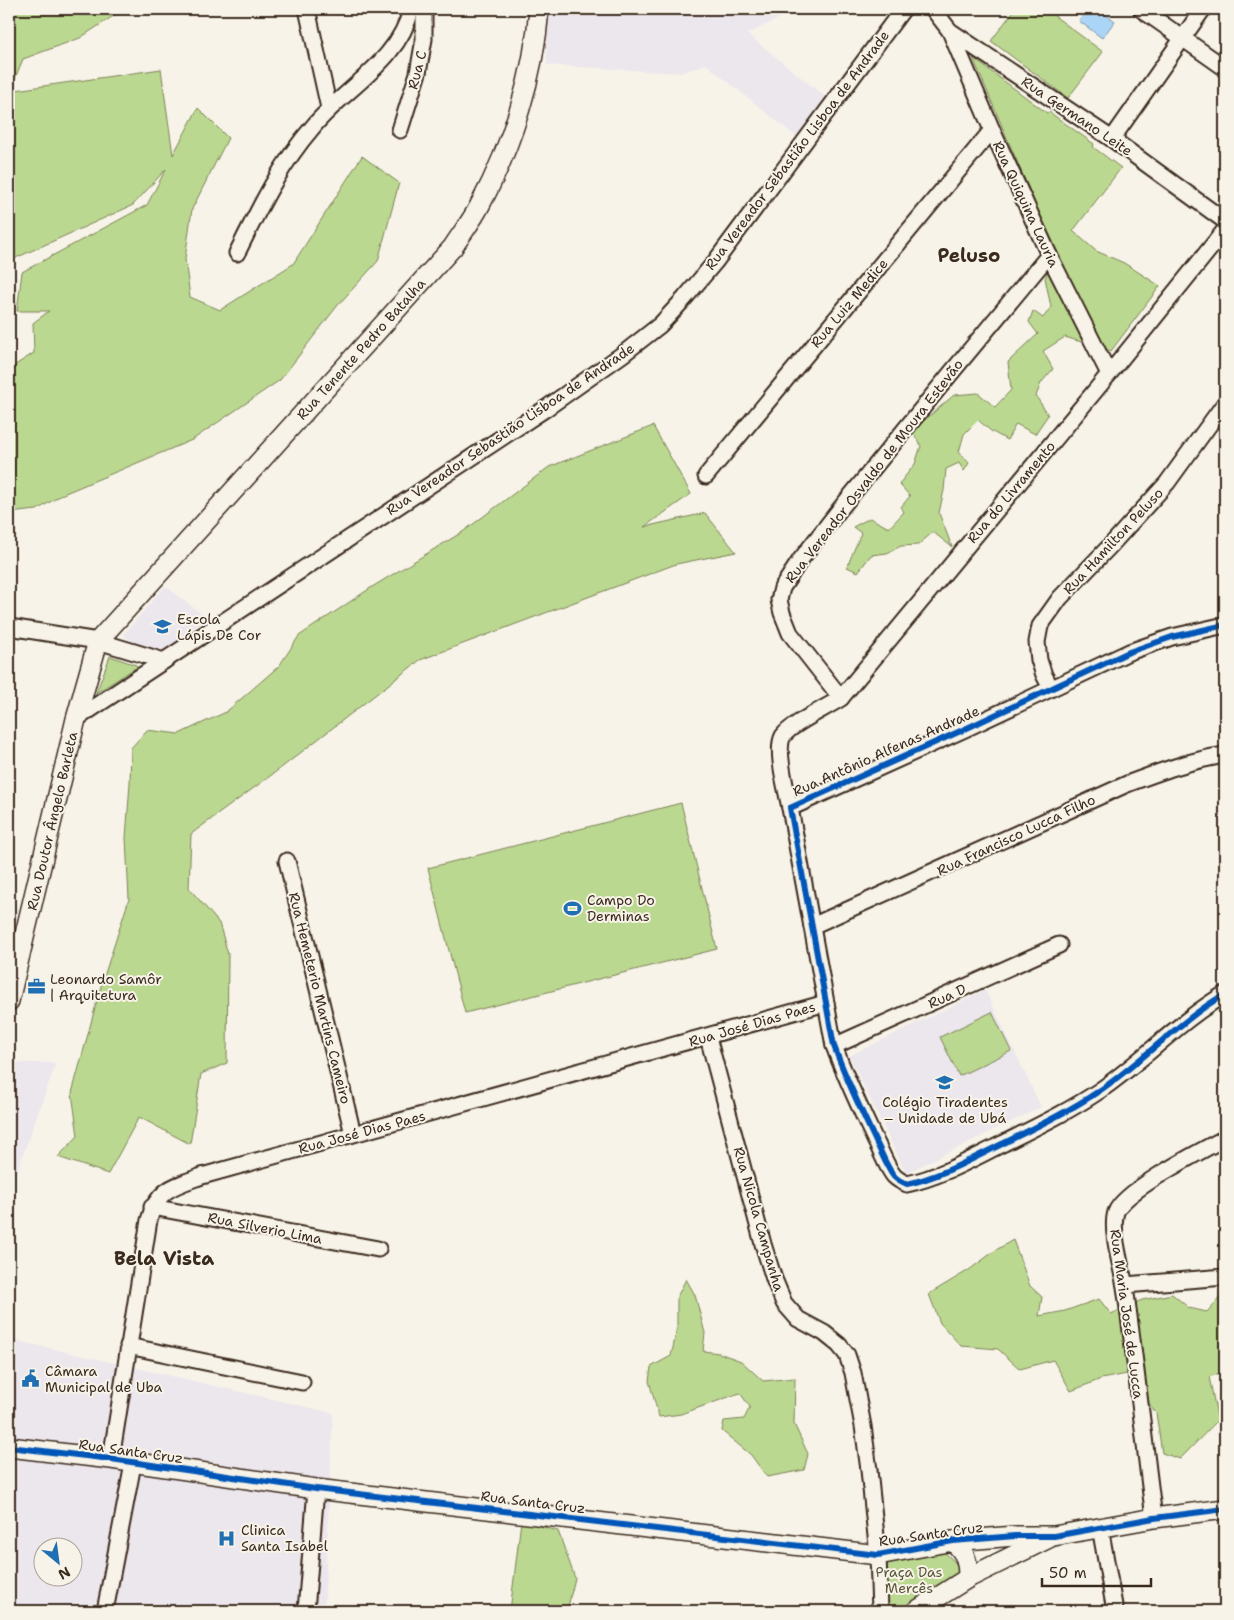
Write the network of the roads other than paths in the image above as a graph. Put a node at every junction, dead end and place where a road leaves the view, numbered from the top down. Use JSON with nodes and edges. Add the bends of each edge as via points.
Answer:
{"nodes":[{"id":1,"x":308,"y":9,"type":"edge"},
{"id":2,"x":411,"y":9,"type":"edge"},
{"id":3,"x":424,"y":9,"type":"edge"},
{"id":4,"x":539,"y":9,"type":"edge"},
{"id":5,"x":903,"y":9,"type":"edge"},
{"id":6,"x":933,"y":9,"type":"edge"},
{"id":7,"x":1141,"y":9,"type":"edge"},
{"id":8,"x":1203,"y":9,"type":"edge"},
{"id":9,"x":950,"y":30,"type":"junction"},
{"id":10,"x":1183,"y":37,"type":"junction"},
{"id":11,"x":1225,"y":68,"type":"edge"},
{"id":12,"x":329,"y":108,"type":"junction"},
{"id":13,"x":400,"y":130,"type":"dead end"},
{"id":14,"x":992,"y":130,"type":"junction"},
{"id":15,"x":1112,"y":139,"type":"junction"},
{"id":16,"x":1225,"y":221,"type":"edge"},
{"id":17,"x":1225,"y":230,"type":"edge"},
{"id":18,"x":237,"y":253,"type":"dead end"},
{"id":19,"x":1049,"y":255,"type":"junction"},
{"id":20,"x":1109,"y":374,"type":"junction"},
{"id":21,"x":1225,"y":403,"type":"edge"},
{"id":22,"x":706,"y":476,"type":"dead end"},
{"id":23,"x":1225,"y":625,"type":"edge"},
{"id":24,"x":9,"y":627,"type":"edge"},
{"id":25,"x":98,"y":641,"type":"junction"},
{"id":26,"x":164,"y":661,"type":"junction"},
{"id":27,"x":1051,"y":688,"type":"junction"},
{"id":28,"x":841,"y":698,"type":"junction"},
{"id":29,"x":76,"y":719,"type":"junction"},
{"id":30,"x":1225,"y":755,"type":"edge"},
{"id":31,"x":790,"y":808,"type":"junction"},
{"id":32,"x":287,"y":861,"type":"dead end"},
{"id":33,"x":812,"y":926,"type":"junction"},
{"id":34,"x":1059,"y":945,"type":"dead end"},
{"id":35,"x":1225,"y":994,"type":"edge"},
{"id":36,"x":9,"y":1002,"type":"edge"},
{"id":37,"x":826,"y":1003,"type":"junction"},
{"id":38,"x":708,"y":1036,"type":"junction"},
{"id":39,"x":834,"y":1046,"type":"junction"},
{"id":40,"x":353,"y":1134,"type":"junction"},
{"id":41,"x":1225,"y":1138,"type":"edge"},
{"id":42,"x":152,"y":1206,"type":"junction"},
{"id":43,"x":378,"y":1249,"type":"dead end"},
{"id":44,"x":1225,"y":1278,"type":"edge"},
{"id":45,"x":1125,"y":1285,"type":"junction"},
{"id":46,"x":128,"y":1346,"type":"junction"},
{"id":47,"x":302,"y":1382,"type":"dead end"},
{"id":48,"x":9,"y":1447,"type":"edge"},
{"id":49,"x":110,"y":1460,"type":"junction"},
{"id":50,"x":133,"y":1464,"type":"junction"},
{"id":51,"x":316,"y":1489,"type":"junction"},
{"id":52,"x":1225,"y":1509,"type":"edge"},
{"id":53,"x":1154,"y":1518,"type":"junction"},
{"id":54,"x":1100,"y":1527,"type":"junction"},
{"id":55,"x":1054,"y":1536,"type":"junction"},
{"id":56,"x":953,"y":1541,"type":"junction"},
{"id":57,"x":878,"y":1555,"type":"junction"},
{"id":58,"x":968,"y":1578,"type":"junction"},
{"id":59,"x":105,"y":1611,"type":"edge"},
{"id":60,"x":306,"y":1611,"type":"edge"},
{"id":61,"x":880,"y":1611,"type":"edge"},
{"id":62,"x":916,"y":1611,"type":"edge"},
{"id":63,"x":1115,"y":1611,"type":"edge"}],
"edges":[{"from":1,"to":12,"type":"street"},
{"from":2,"to":12,"type":"street","via":[[396,44],[370,73]]},
{"from":3,"to":13,"type":"street","name":"Rua C","via":[[424,39],[418,74]]},
{"from":4,"to":25,"type":"street","name":"Rua Tenente Pedro Batalha","via":[[526,89],[506,149],[480,206],[453,246]]},
{"from":5,"to":26,"type":"street","name":"Rua Vereador Sebastião Lisboa de Andrade","via":[[715,262],[660,325],[545,409]]},
{"from":6,"to":9,"type":"street","name":"Rua Germano Leite"},
{"from":7,"to":10,"type":"street"},
{"from":8,"to":10,"type":"street"},
{"from":9,"to":14,"type":"street","name":"Rua Quiquina Lauria"},
{"from":9,"to":15,"type":"street","name":"Rua Germano Leite"},
{"from":10,"to":11,"type":"street"},
{"from":10,"to":15,"type":"street"},
{"from":12,"to":18,"type":"street","via":[[290,156]]},
{"from":14,"to":19,"type":"street","name":"Rua Quiquina Lauria"},
{"from":14,"to":22,"type":"street","name":"Rua Luiz Medice"},
{"from":15,"to":16,"type":"street","name":"Rua Germano Leite"},
{"from":17,"to":20,"type":"street","name":"Rua do Livramento"},
{"from":19,"to":20,"type":"street","name":"Rua Quiquina Lauria"},
{"from":19,"to":28,"type":"street","name":"Rua Vereador Osvaldo de Moura Estevão","via":[[840,509],[795,566],[782,588],[779,600],[790,632]]},
{"from":20,"to":28,"type":"street","name":"Rua do Livramento"},
{"from":21,"to":27,"type":"street","name":"Rua Hamilton Peluso","via":[[1167,483],[1060,598],[1040,626],[1037,642],[1040,660]]},
{"from":23,"to":27,"type":"street","name":"Rua Antônio Alfenas Andrade","via":[[1172,637],[1129,652]]},
{"from":24,"to":25,"type":"street"},
{"from":25,"to":26,"type":"street"},
{"from":25,"to":29,"type":"street","name":"Rua Doutor Ângelo Barleta"},
{"from":26,"to":29,"type":"street","name":"Rua Vereador Sebastião Lisboa de Andrade"},
{"from":27,"to":31,"type":"street","name":"Rua Antônio Alfenas Andrade"},
{"from":28,"to":31,"type":"street","name":"Rua do Livramento","via":[[790,729],[783,737],[780,752]]},
{"from":29,"to":36,"type":"street","name":"Rua Doutor Ângelo Barleta"},
{"from":30,"to":33,"type":"street","name":"Rua Francisco Lucca Filho","via":[[1209,757],[1127,784]]},
{"from":31,"to":33,"type":"street","name":"Rua Antônio Alfenas Andrade"},
{"from":32,"to":40,"type":"street","name":"Rua Hemeterio Martins Cameiro"},
{"from":33,"to":37,"type":"street","name":"Rua Antônio Alfenas Andrade"},
{"from":34,"to":39,"type":"street","name":"Rua D"},
{"from":35,"to":39,"type":"street","name":"Rua Antônio Alfenas Andrade","via":[[1184,1022],[1099,1092],[964,1163],[907,1184],[899,1180],[887,1164],[846,1080]]},
{"from":37,"to":38,"type":"street","name":"Rua José Dias Paes"},
{"from":37,"to":39,"type":"street","name":"Rua Antônio Alfenas Andrade"},
{"from":38,"to":40,"type":"street","name":"Rua José Dias Paes"},
{"from":38,"to":57,"type":"street","name":"Rua Nicola Campanha","via":[[763,1244],[784,1303],[798,1319],[839,1345],[853,1374],[870,1470]]},
{"from":40,"to":42,"type":"street","name":"Rua José Dias Paes","via":[[184,1182],[160,1195]]},
{"from":41,"to":45,"type":"street","name":"Rua Maria José de Lucca","via":[[1146,1183],[1116,1211],[1114,1225]]},
{"from":42,"to":43,"type":"street","name":"Rua Silverio Lima"},
{"from":42,"to":46,"type":"street"},
{"from":44,"to":45,"type":"street"},
{"from":45,"to":53,"type":"street","name":"Rua Maria José de Lucca"},
{"from":46,"to":47,"type":"street"},
{"from":46,"to":49,"type":"street"},
{"from":48,"to":49,"type":"street","name":"Rua Santa Cruz"},
{"from":49,"to":50,"type":"street","name":"Rua Santa Cruz"},
{"from":50,"to":51,"type":"street","name":"Rua Santa Cruz"},
{"from":50,"to":59,"type":"street"},
{"from":51,"to":57,"type":"street","name":"Rua Santa Cruz"},
{"from":51,"to":60,"type":"street"},
{"from":52,"to":53,"type":"street"},
{"from":53,"to":54,"type":"street"},
{"from":54,"to":55,"type":"street"},
{"from":54,"to":63,"type":"street"},
{"from":55,"to":56,"type":"street","name":"Rua Santa Cruz"},
{"from":55,"to":58,"type":"street"},
{"from":56,"to":57,"type":"street","name":"Rua Santa Cruz"},
{"from":56,"to":58,"type":"street","via":[[966,1557]]},
{"from":57,"to":61,"type":"street","name":"Rua Nicola Campanha"},
{"from":58,"to":62,"type":"street"}]}
